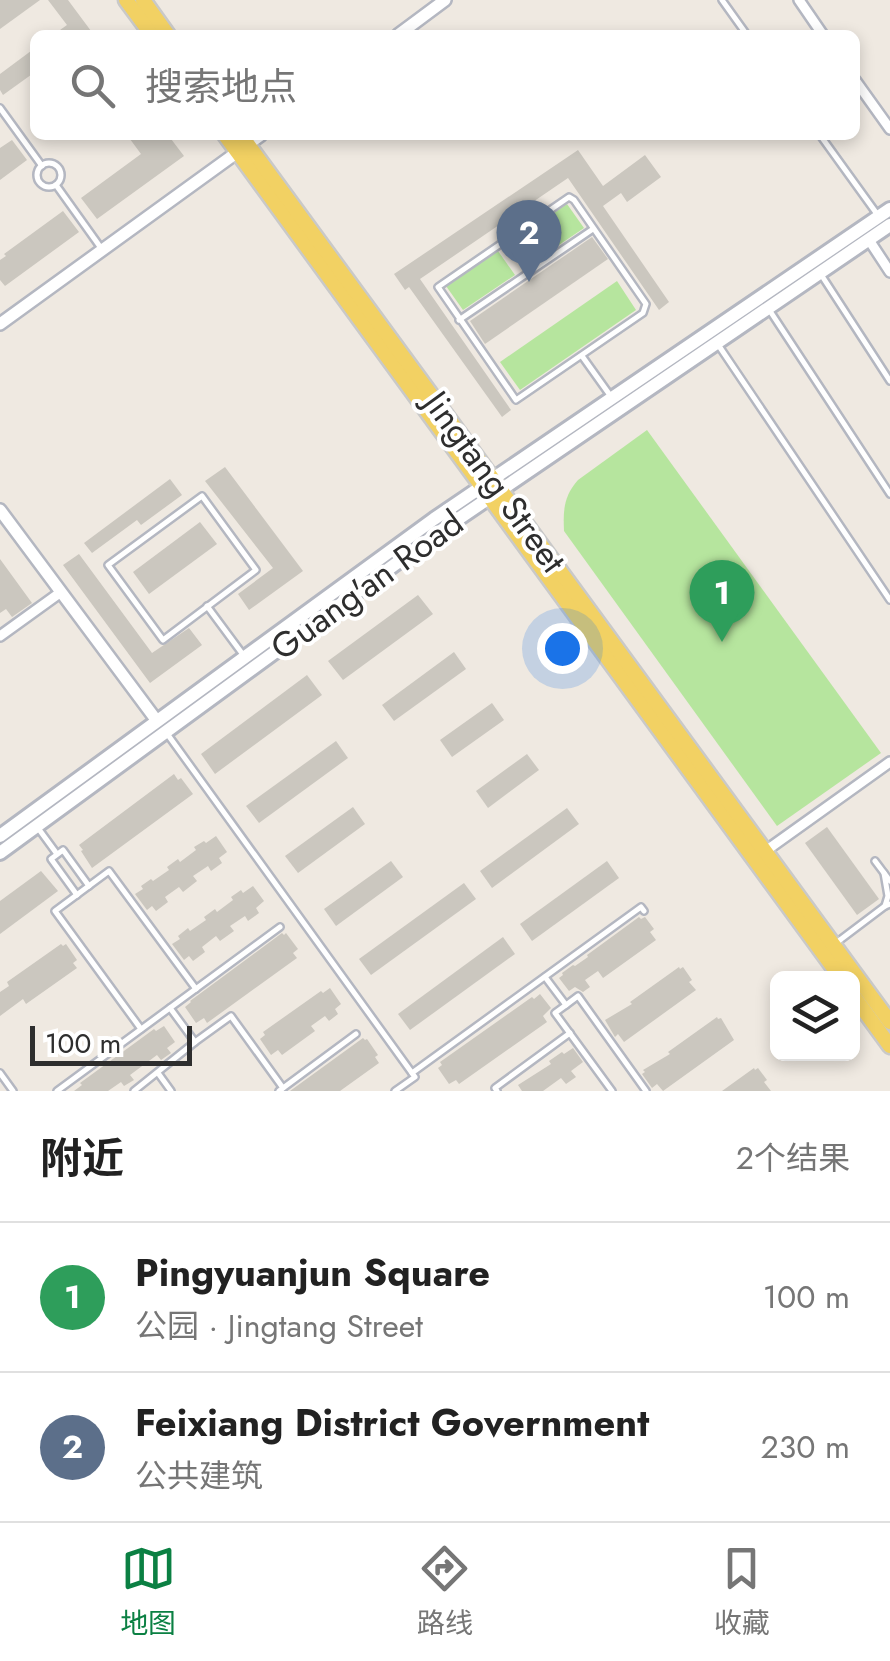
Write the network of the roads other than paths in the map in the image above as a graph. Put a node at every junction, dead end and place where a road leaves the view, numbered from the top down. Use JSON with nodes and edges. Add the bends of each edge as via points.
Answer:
{"nodes":[{"id":1,"x":126,"y":0,"type":"edge"},
{"id":2,"x":143,"y":0,"type":"edge"},
{"id":3,"x":444,"y":0,"type":"edge"},
{"id":4,"x":722,"y":0,"type":"edge"},
{"id":5,"x":799,"y":0,"type":"edge"},
{"id":6,"x":148,"y":30,"type":"edge"},
{"id":7,"x":164,"y":30,"type":"edge"},
{"id":8,"x":405,"y":30,"type":"edge"},
{"id":9,"x":744,"y":30,"type":"edge"},
{"id":10,"x":820,"y":30,"type":"edge"},
{"id":11,"x":860,"y":87,"type":"edge"},
{"id":12,"x":0,"y":108,"type":"edge"},
{"id":13,"x":890,"y":129,"type":"edge"},
{"id":14,"x":824,"y":140,"type":"edge"},
{"id":15,"x":247,"y":142,"type":"edge"},
{"id":16,"x":42,"y":166,"type":"junction"},
{"id":17,"x":56,"y":185,"type":"junction"},
{"id":18,"x":886,"y":217,"type":"edge"},
{"id":19,"x":594,"y":229,"type":"junction"},
{"id":20,"x":869,"y":240,"type":"junction"},
{"id":21,"x":102,"y":250,"type":"junction"},
{"id":22,"x":890,"y":272,"type":"edge"},
{"id":23,"x":820,"y":273,"type":"junction"},
{"id":24,"x":768,"y":309,"type":"junction"},
{"id":25,"x":459,"y":320,"type":"junction"},
{"id":26,"x":0,"y":324,"type":"edge"},
{"id":27,"x":718,"y":344,"type":"junction"},
{"id":28,"x":582,"y":356,"type":"junction"},
{"id":29,"x":890,"y":381,"type":"edge"},
{"id":30,"x":612,"y":399,"type":"junction"},
{"id":31,"x":492,"y":489,"type":"junction"},
{"id":32,"x":890,"y":494,"type":"edge"},
{"id":33,"x":0,"y":510,"type":"edge"},
{"id":34,"x":61,"y":592,"type":"junction"},
{"id":35,"x":890,"y":600,"type":"edge"},
{"id":36,"x":207,"y":606,"type":"junction"},
{"id":37,"x":0,"y":636,"type":"edge"},
{"id":38,"x":244,"y":657,"type":"junction"},
{"id":39,"x":161,"y":726,"type":"junction"},
{"id":40,"x":890,"y":762,"type":"edge"},
{"id":41,"x":37,"y":826,"type":"junction"},
{"id":42,"x":0,"y":836,"type":"edge"},
{"id":43,"x":0,"y":853,"type":"edge"},
{"id":44,"x":57,"y":854,"type":"junction"},
{"id":45,"x":759,"y":855,"type":"junction"},
{"id":46,"x":875,"y":861,"type":"dead end"},
{"id":47,"x":884,"y":873,"type":"junction"},
{"id":48,"x":890,"y":882,"type":"edge"},
{"id":49,"x":90,"y":886,"type":"junction"},
{"id":50,"x":77,"y":894,"type":"junction"},
{"id":51,"x":887,"y":905,"type":"edge"},
{"id":52,"x":644,"y":911,"type":"dead end"},
{"id":53,"x":280,"y":927,"type":"dead end"},
{"id":54,"x":834,"y":945,"type":"junction"},
{"id":55,"x":836,"y":971,"type":"edge"},
{"id":56,"x":545,"y":977,"type":"junction"},
{"id":57,"x":196,"y":988,"type":"junction"},
{"id":58,"x":566,"y":1005,"type":"junction"},
{"id":59,"x":860,"y":1005,"type":"edge"},
{"id":60,"x":170,"y":1008,"type":"junction"},
{"id":61,"x":890,"y":1022,"type":"edge"},
{"id":62,"x":141,"y":1029,"type":"junction"},
{"id":63,"x":570,"y":1033,"type":"junction"},
{"id":64,"x":356,"y":1034,"type":"dead end"},
{"id":65,"x":196,"y":1042,"type":"junction"},
{"id":66,"x":890,"y":1046,"type":"edge"},
{"id":67,"x":0,"y":1073,"type":"edge"},
{"id":68,"x":158,"y":1073,"type":"junction"},
{"id":69,"x":412,"y":1073,"type":"junction"},
{"id":70,"x":281,"y":1089,"type":"edge"},
{"id":71,"x":14,"y":1091,"type":"edge"},
{"id":72,"x":56,"y":1091,"type":"edge"},
{"id":73,"x":134,"y":1091,"type":"edge"},
{"id":74,"x":171,"y":1091,"type":"edge"},
{"id":75,"x":395,"y":1091,"type":"edge"},
{"id":76,"x":496,"y":1091,"type":"edge"},
{"id":77,"x":612,"y":1091,"type":"edge"},
{"id":78,"x":646,"y":1091,"type":"edge"}],
"edges":[{"from":1,"to":6,"type":"main road"},
{"from":2,"to":7,"type":"main road"},
{"from":3,"to":8,"type":"street"},
{"from":4,"to":9,"type":"lane"},
{"from":5,"to":10,"type":"street"},
{"from":11,"to":13,"type":"street"},
{"from":12,"to":16,"type":"lane"},
{"from":14,"to":18,"type":"lane"},
{"from":15,"to":21,"type":"street"},
{"from":15,"to":31,"type":"main road","name":"Jingtang Street"},
{"from":16,"to":17,"type":"lane","via":[[38,181]]},
{"from":16,"to":17,"type":"lane","via":[[59,168]]},
{"from":17,"to":21,"type":"lane"},
{"from":18,"to":20,"type":"main road","name":"Guang'an Road"},
{"from":18,"to":30,"type":"main road","name":"Guang'an Road"},
{"from":19,"to":25,"type":"lane"},
{"from":19,"to":25,"type":"lane","via":[[569,198],[440,284]]},
{"from":19,"to":28,"type":"lane","via":[[646,304]]},
{"from":20,"to":22,"type":"street"},
{"from":20,"to":23,"type":"main road","name":"Guang'an Road"},
{"from":21,"to":26,"type":"street"},
{"from":23,"to":24,"type":"main road","name":"Guang'an Road"},
{"from":23,"to":29,"type":"lane"},
{"from":24,"to":27,"type":"main road","name":"Guang'an Road"},
{"from":24,"to":32,"type":"lane"},
{"from":25,"to":28,"type":"lane","via":[[516,400]]},
{"from":27,"to":31,"type":"main road","name":"Guang'an Road"},
{"from":27,"to":35,"type":"lane"},
{"from":28,"to":30,"type":"lane"},
{"from":30,"to":31,"type":"main road","name":"Guang'an Road"},
{"from":31,"to":38,"type":"main road","name":"Guang'an Road","via":[[419,530]]},
{"from":31,"to":39,"type":"main road","name":"Guang'an Road"},
{"from":31,"to":45,"type":"main road","name":"Jingtang Street"},
{"from":33,"to":34,"type":"street"},
{"from":34,"to":37,"type":"street"},
{"from":34,"to":39,"type":"street"},
{"from":36,"to":36,"type":"lane","via":[[256,570],[202,496],[108,566],[162,640]]},
{"from":36,"to":38,"type":"lane"},
{"from":38,"to":39,"type":"main road","name":"Guang'an Road"},
{"from":39,"to":41,"type":"main road","name":"Guang'an Road"},
{"from":39,"to":42,"type":"main road","name":"Guang'an Road"},
{"from":39,"to":69,"type":"lane"},
{"from":40,"to":45,"type":"street"},
{"from":41,"to":43,"type":"main road","name":"Guang'an Road"},
{"from":41,"to":44,"type":"lane"},
{"from":44,"to":49,"type":"lane","via":[[63,850]]},
{"from":44,"to":50,"type":"lane","via":[[51,859]]},
{"from":45,"to":54,"type":"main road","name":"Jingtang Street"},
{"from":45,"to":55,"type":"main road","name":"Jingtang Street"},
{"from":46,"to":47,"type":"lane"},
{"from":47,"to":48,"type":"lane"},
{"from":47,"to":51,"type":"lane"},
{"from":49,"to":50,"type":"lane"},
{"from":49,"to":57,"type":"lane","via":[[110,871]]},
{"from":50,"to":62,"type":"lane","via":[[54,911]]},
{"from":51,"to":54,"type":"lane"},
{"from":52,"to":56,"type":"lane"},
{"from":53,"to":57,"type":"lane"},
{"from":54,"to":61,"type":"main road","name":"Jingtang Street"},
{"from":56,"to":58,"type":"lane"},
{"from":56,"to":69,"type":"lane"},
{"from":57,"to":60,"type":"lane"},
{"from":58,"to":63,"type":"lane","via":[[556,1013]]},
{"from":58,"to":78,"type":"lane","via":[[578,996]]},
{"from":59,"to":66,"type":"main road"},
{"from":60,"to":62,"type":"lane"},
{"from":60,"to":65,"type":"lane"},
{"from":62,"to":72,"type":"lane"},
{"from":63,"to":76,"type":"lane"},
{"from":63,"to":77,"type":"lane"},
{"from":64,"to":70,"type":"lane"},
{"from":65,"to":68,"type":"lane"},
{"from":65,"to":70,"type":"lane","via":[[231,1016]]},
{"from":67,"to":71,"type":"lane"},
{"from":68,"to":73,"type":"lane"},
{"from":68,"to":74,"type":"lane"},
{"from":69,"to":75,"type":"lane"}]}
